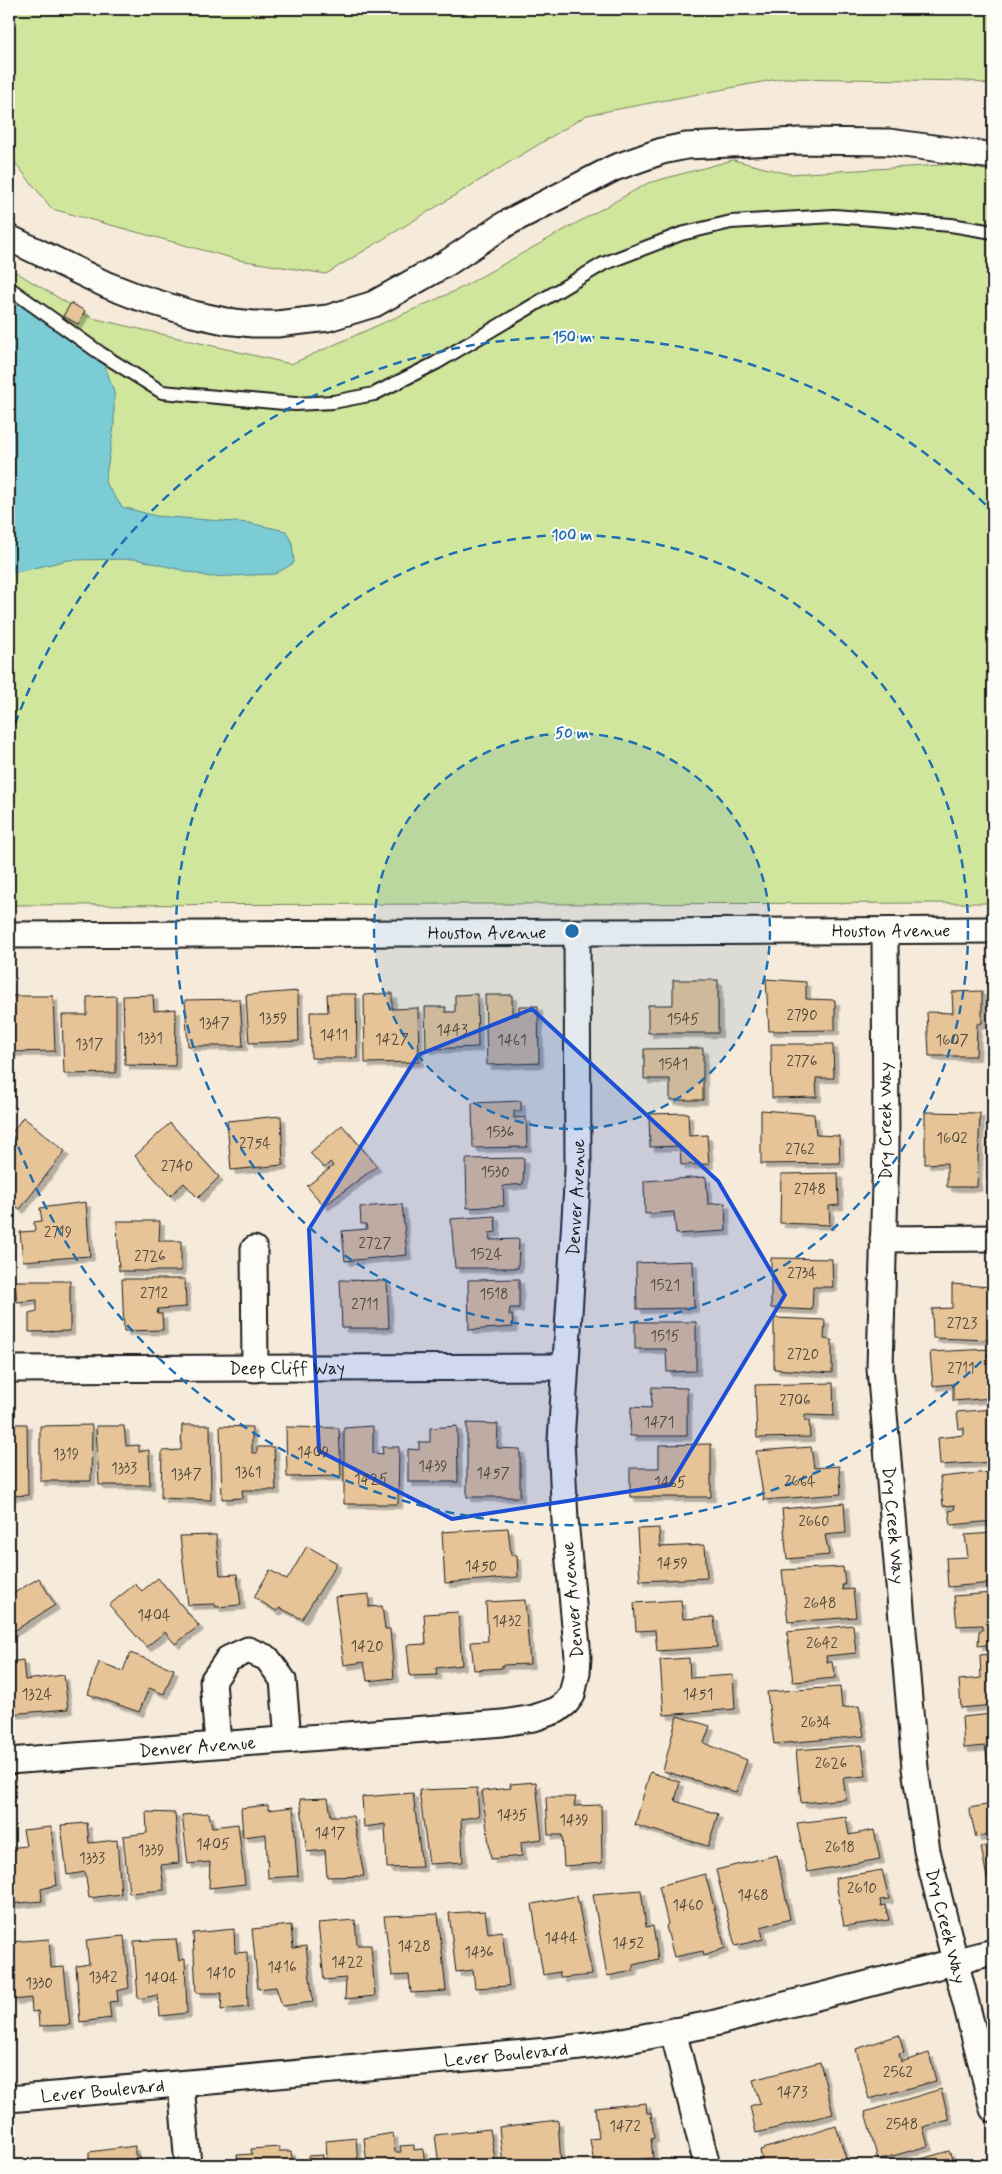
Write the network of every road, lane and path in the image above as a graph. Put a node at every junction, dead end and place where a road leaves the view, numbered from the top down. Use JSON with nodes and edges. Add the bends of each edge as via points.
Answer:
{"nodes":[{"id":1,"x":993,"y":156,"type":"edge"},
{"id":2,"x":993,"y":232,"type":"edge"},
{"id":3,"x":9,"y":238,"type":"edge"},
{"id":4,"x":9,"y":288,"type":"edge"},
{"id":5,"x":993,"y":930,"type":"edge"},
{"id":6,"x":885,"y":931,"type":"junction"},
{"id":7,"x":577,"y":933,"type":"junction"},
{"id":8,"x":9,"y":935,"type":"edge"},
{"id":9,"x":993,"y":1238,"type":"edge"},
{"id":10,"x":883,"y":1239,"type":"junction"},
{"id":11,"x":254,"y":1249,"type":"dead end"},
{"id":12,"x":565,"y":1367,"type":"junction"},
{"id":13,"x":9,"y":1369,"type":"edge"},
{"id":14,"x":255,"y":1369,"type":"junction"},
{"id":15,"x":288,"y":1739,"type":"junction"},
{"id":16,"x":218,"y":1744,"type":"junction"},
{"id":17,"x":9,"y":1761,"type":"edge"},
{"id":18,"x":993,"y":1952,"type":"edge"},
{"id":19,"x":956,"y":1962,"type":"junction"},
{"id":20,"x":673,"y":2031,"type":"junction"},
{"id":21,"x":181,"y":2084,"type":"junction"},
{"id":22,"x":9,"y":2099,"type":"edge"},
{"id":23,"x":993,"y":2110,"type":"edge"},
{"id":24,"x":188,"y":2165,"type":"edge"},
{"id":25,"x":707,"y":2165,"type":"edge"}],
"edges":[{"from":1,"to":3,"type":"street","via":[[889,142],[800,141],[686,146],[662,151],[614,168],[507,223],[374,304],[328,318],[277,324],[253,324],[193,314],[138,297]]},
{"from":2,"to":4,"type":"lane","via":[[950,225],[834,216],[731,222],[681,234],[602,264],[436,363],[374,394],[333,402],[295,404],[162,392],[100,353]]},
{"from":5,"to":6,"type":"street","name":"Houston Avenue"},
{"from":6,"to":7,"type":"street","name":"Houston Avenue"},
{"from":6,"to":10,"type":"street","name":"Dry Creek Way"},
{"from":7,"to":8,"type":"street","name":"Houston Avenue"},
{"from":7,"to":12,"type":"street","name":"Denver Avenue","via":[[578,1170]]},
{"from":9,"to":10,"type":"street"},
{"from":10,"to":19,"type":"street","name":"Dry Creek Way","via":[[880,1368],[914,1768],[928,1851]]},
{"from":11,"to":14,"type":"street"},
{"from":12,"to":14,"type":"street","name":"Deep Cliff Way"},
{"from":12,"to":15,"type":"street","name":"Denver Avenue","via":[[561,1441],[564,1510],[578,1657],[572,1695],[557,1710],[503,1723]]},
{"from":13,"to":14,"type":"street","name":"Deep Cliff Way"},
{"from":15,"to":16,"type":"street","name":"Denver Avenue"},
{"from":15,"to":16,"type":"street","via":[[283,1680],[267,1658],[248,1650],[228,1659],[213,1681]]},
{"from":16,"to":17,"type":"street","name":"Denver Avenue"},
{"from":18,"to":19,"type":"street","name":"Lever Boulevard"},
{"from":19,"to":20,"type":"street","name":"Lever Boulevard"},
{"from":19,"to":23,"type":"street","name":"Dry Creek Way"},
{"from":20,"to":21,"type":"street","name":"Lever Boulevard","via":[[547,2051]]},
{"from":20,"to":25,"type":"street"},
{"from":21,"to":22,"type":"street","name":"Lever Boulevard"},
{"from":21,"to":24,"type":"street"}]}
